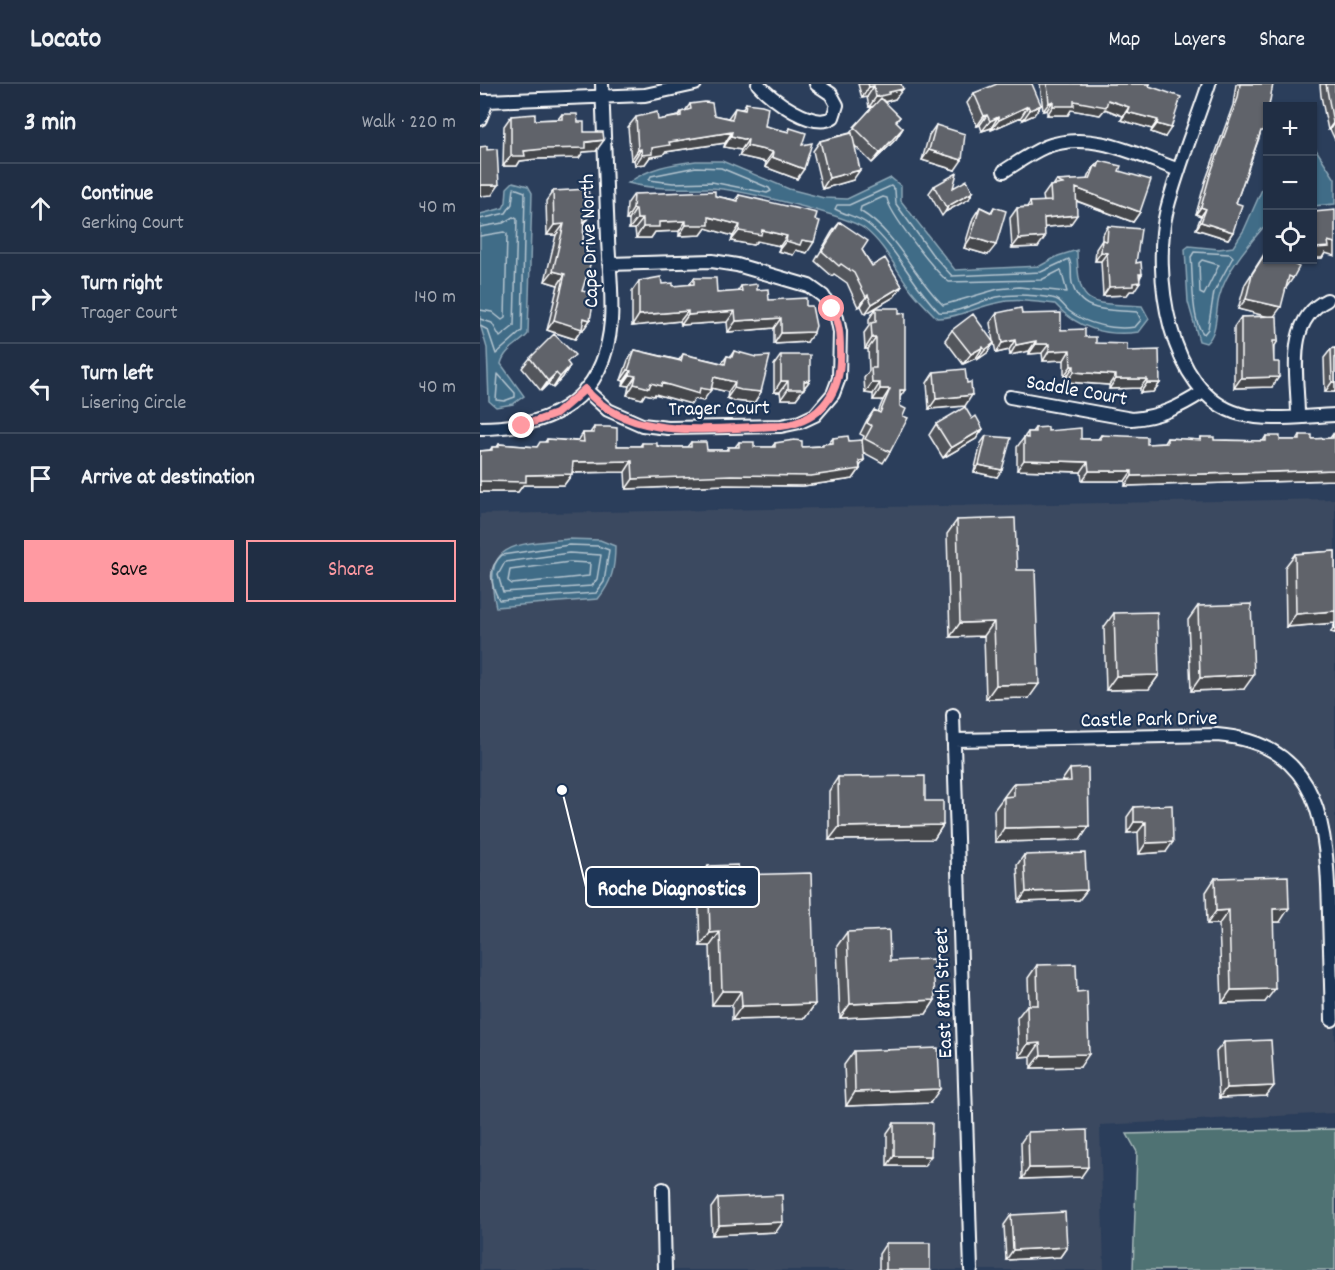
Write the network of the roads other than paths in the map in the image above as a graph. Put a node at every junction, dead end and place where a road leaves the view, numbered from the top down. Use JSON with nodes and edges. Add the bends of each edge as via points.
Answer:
{"nodes":[{"id":1,"x":695,"y":84,"type":"edge"},
{"id":2,"x":758,"y":84,"type":"edge"},
{"id":3,"x":816,"y":84,"type":"edge"},
{"id":4,"x":1209,"y":84,"type":"edge"},
{"id":5,"x":602,"y":90,"type":"edge"},
{"id":6,"x":484,"y":101,"type":"edge"},
{"id":7,"x":480,"y":119,"type":"edge"},
{"id":8,"x":1179,"y":170,"type":"junction"},
{"id":9,"x":1004,"y":171,"type":"dead end"},
{"id":10,"x":609,"y":264,"type":"junction"},
{"id":11,"x":1327,"y":300,"type":"dead end"},
{"id":12,"x":585,"y":389,"type":"junction"},
{"id":13,"x":1203,"y":392,"type":"junction"},
{"id":14,"x":1010,"y":397,"type":"dead end"},
{"id":15,"x":1298,"y":416,"type":"junction"},
{"id":16,"x":1335,"y":416,"type":"edge"},
{"id":17,"x":480,"y":428,"type":"edge"},
{"id":18,"x":953,"y":715,"type":"dead end"},
{"id":19,"x":954,"y":740,"type":"junction"},
{"id":20,"x":1332,"y":1020,"type":"dead end"},
{"id":21,"x":663,"y":1189,"type":"dead end"},
{"id":22,"x":665,"y":1270,"type":"edge"},
{"id":23,"x":971,"y":1270,"type":"edge"}],
"edges":[{"from":1,"to":5,"type":"street","via":[[650,95]]},
{"from":2,"to":3,"type":"street","via":[[810,120],[823,122],[833,117],[837,105],[831,94]]},
{"from":4,"to":8,"type":"street"},
{"from":5,"to":6,"type":"street"},
{"from":5,"to":10,"type":"street","name":"Cape Drive North"},
{"from":6,"to":7,"type":"street"},
{"from":8,"to":9,"type":"street","via":[[1111,145],[1081,140],[1045,147]]},
{"from":8,"to":13,"type":"street","via":[[1162,240],[1164,289],[1179,353],[1187,372]]},
{"from":10,"to":12,"type":"street","name":"Cape Drive North","via":[[610,333],[601,363]]},
{"from":10,"to":12,"type":"street","name":"Trager Court","via":[[722,262],[809,286],[823,296],[837,318],[839,375],[833,394],[820,410],[808,419],[781,426],[642,425],[608,410]]},
{"from":11,"to":15,"type":"street","via":[[1310,311],[1298,332]]},
{"from":12,"to":17,"type":"street","name":"Cape Drive North","via":[[563,409],[538,422]]},
{"from":13,"to":14,"type":"street","name":"Saddle Court","via":[[1184,405],[1132,420]]},
{"from":13,"to":15,"type":"street","via":[[1217,404],[1253,416]]},
{"from":15,"to":16,"type":"street"},
{"from":18,"to":19,"type":"street","name":"East 88th Street"},
{"from":19,"to":20,"type":"street","name":"Castle Park Drive","via":[[1217,735],[1253,743],[1280,758],[1307,784],[1323,825],[1329,878]]},
{"from":19,"to":23,"type":"street","name":"East 88th Street"},
{"from":21,"to":22,"type":"street"}]}
